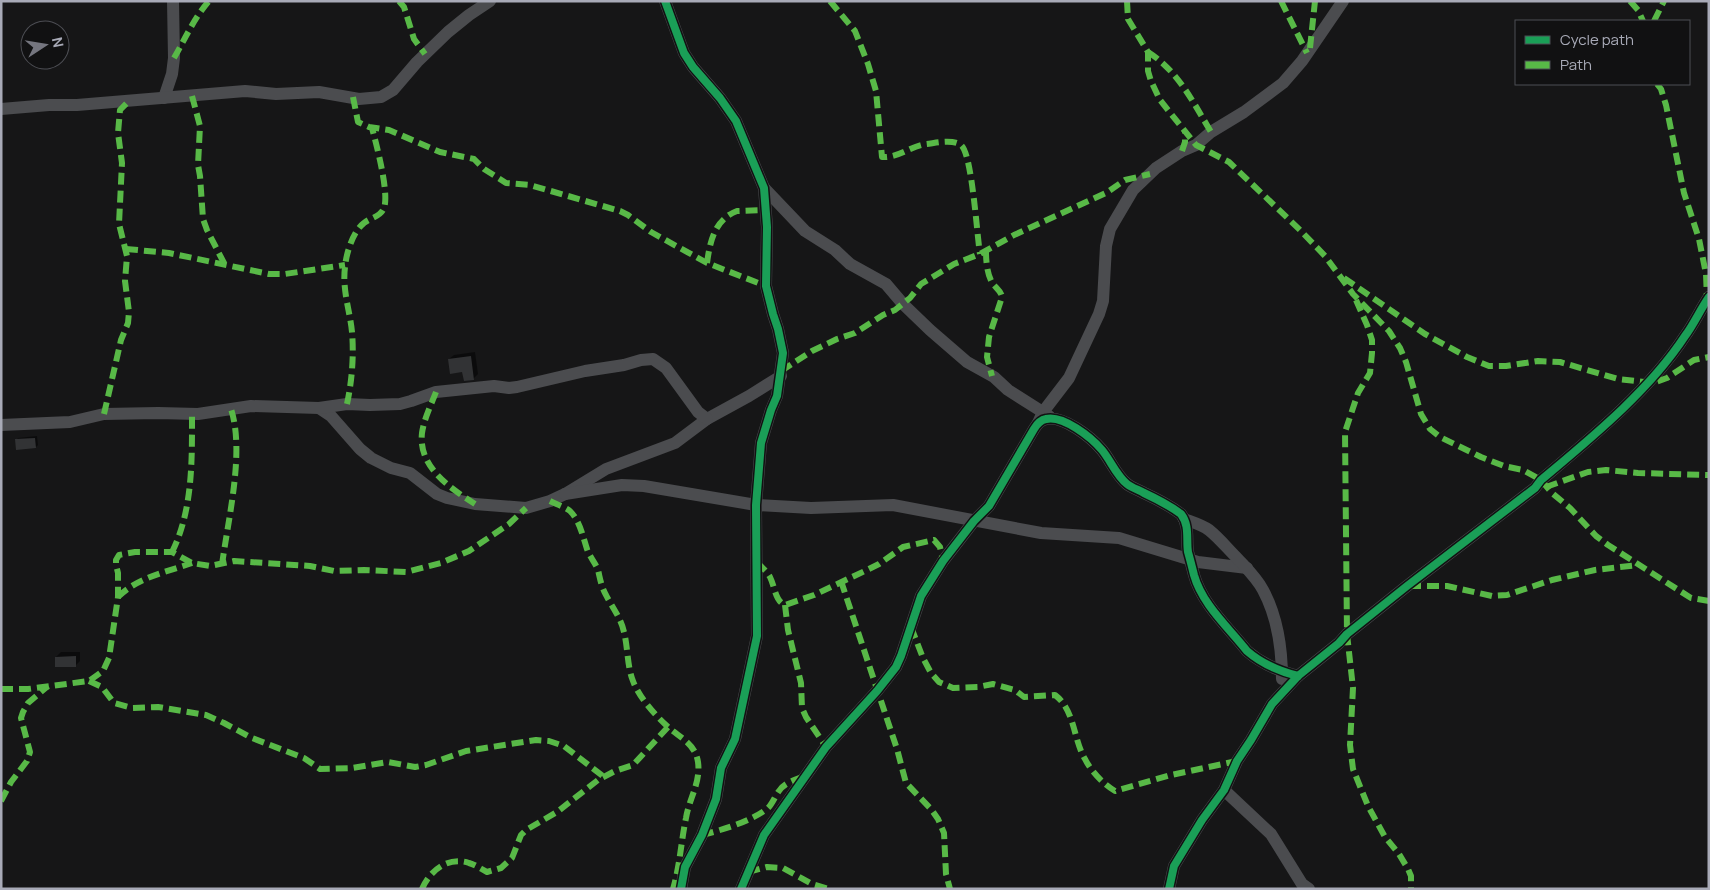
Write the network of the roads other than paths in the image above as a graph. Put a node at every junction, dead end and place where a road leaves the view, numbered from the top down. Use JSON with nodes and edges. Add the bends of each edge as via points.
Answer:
{"nodes":[{"id":1,"x":173,"y":1,"type":"edge"},
{"id":2,"x":490,"y":1,"type":"edge"},
{"id":3,"x":665,"y":1,"type":"edge"},
{"id":4,"x":1343,"y":1,"type":"edge"},
{"id":5,"x":164,"y":98,"type":"junction"},
{"id":6,"x":1,"y":108,"type":"edge"},
{"id":7,"x":764,"y":188,"type":"junction"},
{"id":8,"x":1709,"y":297,"type":"edge"},
{"id":9,"x":781,"y":376,"type":"junction"},
{"id":10,"x":319,"y":408,"type":"junction"},
{"id":11,"x":707,"y":418,"type":"junction"},
{"id":12,"x":1041,"y":418,"type":"junction"},
{"id":13,"x":1,"y":425,"type":"edge"},
{"id":14,"x":565,"y":494,"type":"junction"},
{"id":15,"x":756,"y":505,"type":"junction"},
{"id":16,"x":1184,"y":519,"type":"junction"},
{"id":17,"x":974,"y":521,"type":"junction"},
{"id":18,"x":1191,"y":561,"type":"junction"},
{"id":19,"x":1247,"y":568,"type":"junction"},
{"id":20,"x":1282,"y":672,"type":"junction"},
{"id":21,"x":1298,"y":676,"type":"junction"},
{"id":22,"x":1278,"y":696,"type":"junction"},
{"id":23,"x":1224,"y":790,"type":"junction"},
{"id":24,"x":681,"y":889,"type":"edge"},
{"id":25,"x":741,"y":889,"type":"edge"},
{"id":26,"x":1169,"y":889,"type":"edge"},
{"id":27,"x":1309,"y":889,"type":"edge"}],
"edges":[{"from":1,"to":5,"type":"street","via":[[172,74]]},
{"from":2,"to":5,"type":"street","via":[[448,32],[393,90],[381,97],[359,99],[319,92],[276,94],[245,91]]},
{"from":3,"to":7,"type":"street","via":[[684,53],[736,122]]},
{"from":4,"to":12,"type":"street","via":[[1302,61],[1283,82],[1196,145],[1164,162],[1133,190],[1110,230],[1099,314],[1068,378]]},
{"from":5,"to":6,"type":"street"},
{"from":7,"to":9,"type":"street","via":[[766,286],[783,354]]},
{"from":7,"to":12,"type":"street","via":[[805,231],[850,264],[886,284],[930,330],[968,362],[994,377]]},
{"from":8,"to":21,"type":"street","via":[[1684,337],[1617,414],[1535,488],[1406,586]]},
{"from":9,"to":11,"type":"street"},
{"from":9,"to":15,"type":"street","via":[[761,442]]},
{"from":10,"to":11,"type":"street","via":[[348,404],[400,404],[436,392],[517,387],[653,359],[666,368],[698,412]]},
{"from":10,"to":13,"type":"street","via":[[252,406],[198,414],[104,414],[70,422]]},
{"from":10,"to":14,"type":"street","via":[[331,416],[371,458],[410,473],[447,498],[526,508]]},
{"from":11,"to":14,"type":"street","via":[[675,443],[606,469]]},
{"from":12,"to":16,"type":"street","via":[[1068,423],[1083,432],[1102,449],[1129,486],[1176,510]]},
{"from":12,"to":17,"type":"street","via":[[989,506]]},
{"from":14,"to":15,"type":"street","via":[[622,485],[644,486]]},
{"from":15,"to":17,"type":"street","via":[[811,508],[893,505]]},
{"from":15,"to":24,"type":"street","via":[[757,636],[735,739],[721,768],[716,799],[702,835],[684,866]]},
{"from":16,"to":18,"type":"street"},
{"from":16,"to":19,"type":"street","via":[[1207,529]]},
{"from":17,"to":18,"type":"street","via":[[1041,533],[1119,538]]},
{"from":17,"to":25,"type":"street","via":[[921,596],[896,667],[826,747],[764,835]]},
{"from":18,"to":19,"type":"street"},
{"from":18,"to":20,"type":"street","via":[[1203,597],[1218,616],[1255,658]]},
{"from":19,"to":20,"type":"street","via":[[1272,612]]},
{"from":20,"to":21,"type":"street"},
{"from":20,"to":22,"type":"street"},
{"from":21,"to":22,"type":"street"},
{"from":22,"to":23,"type":"street","via":[[1237,761]]},
{"from":23,"to":26,"type":"street","via":[[1174,866]]},
{"from":23,"to":27,"type":"street","via":[[1271,834],[1302,884]]}]}
